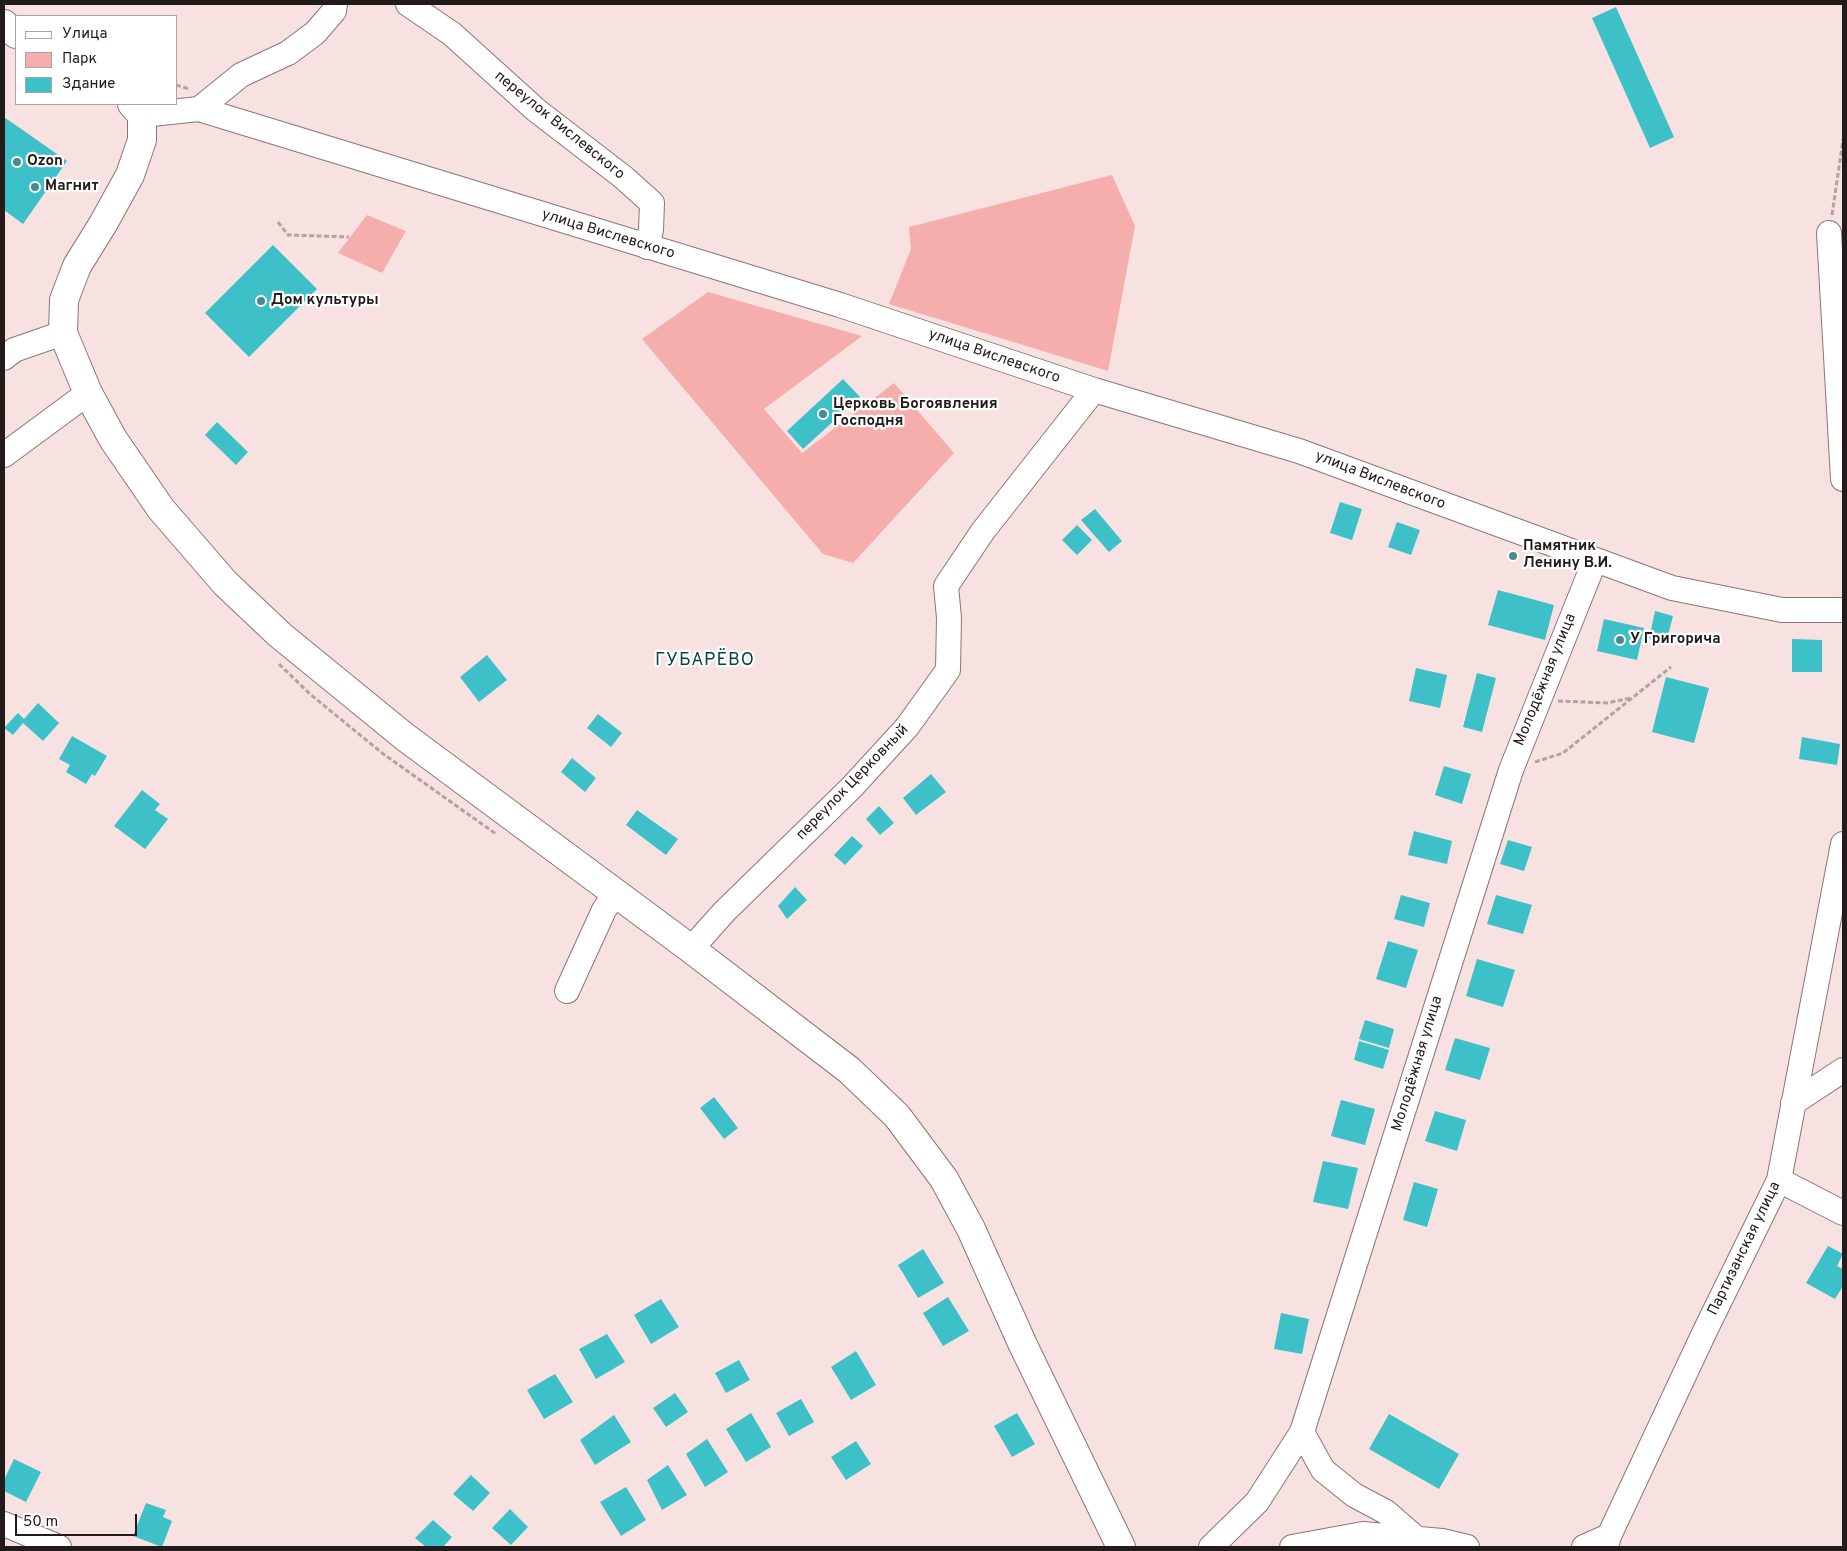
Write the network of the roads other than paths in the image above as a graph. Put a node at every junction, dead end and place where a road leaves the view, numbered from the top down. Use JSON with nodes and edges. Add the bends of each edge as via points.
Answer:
{"nodes":[{"id":1,"x":335,"y":4,"type":"edge"},
{"id":2,"x":408,"y":4,"type":"edge"},
{"id":3,"x":4,"y":24,"type":"edge"},
{"id":4,"x":15,"y":33,"type":"edge"},
{"id":5,"x":137,"y":109,"type":"edge"},
{"id":6,"x":199,"y":109,"type":"junction"},
{"id":7,"x":1830,"y":233,"type":"road end"},
{"id":8,"x":647,"y":246,"type":"junction"},
{"id":9,"x":63,"y":334,"type":"junction"},
{"id":10,"x":4,"y":358,"type":"edge"},
{"id":11,"x":1094,"y":390,"type":"junction"},
{"id":12,"x":88,"y":393,"type":"junction"},
{"id":13,"x":4,"y":455,"type":"edge"},
{"id":14,"x":1843,"y":479,"type":"edge"},
{"id":15,"x":1595,"y":560,"type":"junction"},
{"id":16,"x":1843,"y":610,"type":"edge"},
{"id":17,"x":1843,"y":844,"type":"edge"},
{"id":18,"x":616,"y":892,"type":"junction"},
{"id":19,"x":692,"y":948,"type":"junction"},
{"id":20,"x":567,"y":991,"type":"dead end"},
{"id":21,"x":1801,"y":1064,"type":"junction"},
{"id":22,"x":1843,"y":1068,"type":"edge"},
{"id":23,"x":1793,"y":1103,"type":"junction"},
{"id":24,"x":1779,"y":1180,"type":"junction"},
{"id":25,"x":1843,"y":1212,"type":"edge"},
{"id":26,"x":1302,"y":1432,"type":"junction"},
{"id":27,"x":4,"y":1524,"type":"edge"},
{"id":28,"x":1417,"y":1539,"type":"junction"},
{"id":29,"x":1607,"y":1542,"type":"edge"},
{"id":30,"x":59,"y":1547,"type":"edge"},
{"id":31,"x":1121,"y":1547,"type":"edge"},
{"id":32,"x":1212,"y":1547,"type":"edge"},
{"id":33,"x":1292,"y":1547,"type":"edge"},
{"id":34,"x":1468,"y":1547,"type":"edge"},
{"id":35,"x":1584,"y":1547,"type":"edge"}],
"edges":[{"from":1,"to":6,"type":"street","via":[[334,11],[315,33],[288,53],[241,75]]},
{"from":2,"to":8,"type":"street","name":"переулок Вислевского","via":[[452,34],[536,110],[652,203]]},
{"from":3,"to":4,"type":"main road"},
{"from":5,"to":6,"type":"street","name":"улица Вислевского"},
{"from":5,"to":9,"type":"main road","via":[[142,140],[130,175],[77,266],[64,300]]},
{"from":6,"to":8,"type":"street","name":"улица Вислевского"},
{"from":7,"to":14,"type":"street"},
{"from":8,"to":11,"type":"street","name":"улица Вислевского","via":[[840,305]]},
{"from":9,"to":10,"type":"street","via":[[14,350]]},
{"from":9,"to":12,"type":"main road"},
{"from":11,"to":15,"type":"street","name":"улица Вислевского","via":[[1299,451]]},
{"from":11,"to":19,"type":"street","name":"переулок Церковный","via":[[983,532],[946,586],[948,670],[908,727]]},
{"from":12,"to":13,"type":"street"},
{"from":12,"to":18,"type":"main road","via":[[113,439],[161,509],[225,583],[280,635],[405,737]]},
{"from":15,"to":16,"type":"street","name":"улица Вислевского","via":[[1672,588],[1782,610]]},
{"from":15,"to":26,"type":"street","name":"Молодёжная улица","via":[[1511,770]]},
{"from":17,"to":21,"type":"street","name":"Партизанская улица"},
{"from":18,"to":19,"type":"main road"},
{"from":18,"to":20,"type":"street","via":[[604,910]]},
{"from":19,"to":31,"type":"main road","via":[[849,1070],[897,1116],[944,1179],[971,1229]]},
{"from":21,"to":22,"type":"street"},
{"from":21,"to":23,"type":"street","name":"Партизанская улица"},
{"from":22,"to":23,"type":"street"},
{"from":23,"to":24,"type":"street","name":"Партизанская улица"},
{"from":24,"to":25,"type":"street"},
{"from":24,"to":29,"type":"street","name":"Партизанская улица"},
{"from":26,"to":28,"type":"street","via":[[1323,1470],[1354,1495],[1386,1512]]},
{"from":26,"to":32,"type":"street","name":"Молодёжная улица","via":[[1258,1502]]},
{"from":27,"to":30,"type":"street"},
{"from":28,"to":33,"type":"street","via":[[1363,1534]]},
{"from":28,"to":34,"type":"street"},
{"from":29,"to":35,"type":"street"}]}
